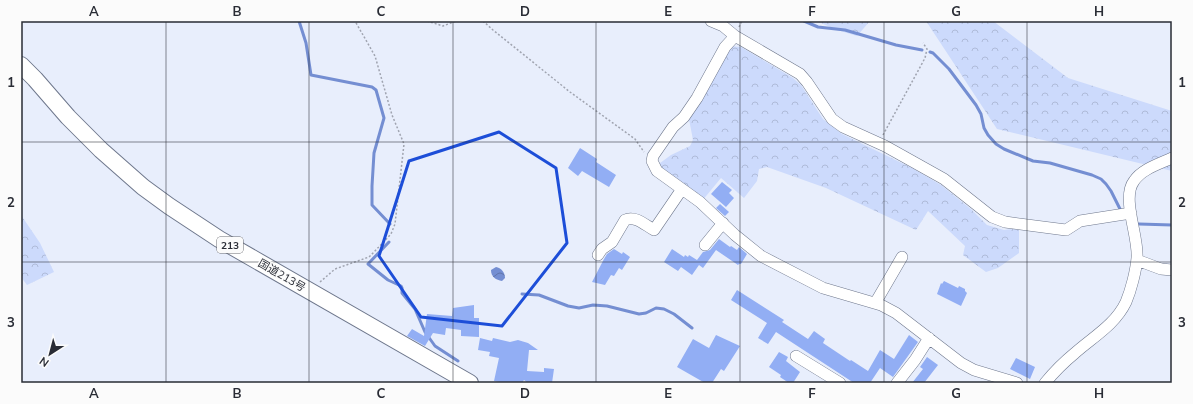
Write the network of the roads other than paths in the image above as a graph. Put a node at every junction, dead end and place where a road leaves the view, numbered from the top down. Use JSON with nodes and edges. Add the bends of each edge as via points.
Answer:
{"nodes":[{"id":1,"x":711,"y":21,"type":"edge"},
{"id":2,"x":735,"y":36,"type":"junction"},
{"id":3,"x":21,"y":65,"type":"edge"},
{"id":4,"x":1172,"y":158,"type":"edge"},
{"id":5,"x":682,"y":189,"type":"junction"},
{"id":6,"x":1131,"y":213,"type":"junction"},
{"id":7,"x":723,"y":223,"type":"junction"},
{"id":8,"x":705,"y":245,"type":"dead end"},
{"id":9,"x":598,"y":255,"type":"dead end"},
{"id":10,"x":902,"y":257,"type":"dead end"},
{"id":11,"x":1137,"y":260,"type":"junction"},
{"id":12,"x":1172,"y":270,"type":"edge"},
{"id":13,"x":877,"y":302,"type":"junction"},
{"id":14,"x":929,"y":338,"type":"junction"},
{"id":15,"x":796,"y":356,"type":"dead end"},
{"id":16,"x":470,"y":383,"type":"edge"},
{"id":17,"x":840,"y":383,"type":"edge"},
{"id":18,"x":897,"y":383,"type":"edge"},
{"id":19,"x":1017,"y":383,"type":"edge"},
{"id":20,"x":1045,"y":383,"type":"edge"}],
"edges":[{"from":1,"to":2,"type":"street","via":[[723,26]]},
{"from":2,"to":5,"type":"street","via":[[725,47],[687,113],[673,127],[653,156],[657,171]]},
{"from":2,"to":6,"type":"street","via":[[800,74],[832,119],[944,179],[992,217],[1005,222],[1066,230],[1080,221]]},
{"from":3,"to":16,"type":"highway","name":"国道213号","number":"213","via":[[84,133],[120,167],[188,220]]},
{"from":4,"to":6,"type":"street","via":[[1148,168],[1133,182],[1130,190]]},
{"from":5,"to":7,"type":"street"},
{"from":5,"to":9,"type":"street","via":[[654,230],[633,218],[625,220],[612,242]]},
{"from":6,"to":11,"type":"street","via":[[1136,236]]},
{"from":7,"to":8,"type":"street"},
{"from":7,"to":13,"type":"street","via":[[753,250],[806,279],[835,292]]},
{"from":10,"to":13,"type":"street"},
{"from":11,"to":12,"type":"street","via":[[1161,269]]},
{"from":11,"to":20,"type":"street","via":[[1126,301],[1120,313],[1111,324],[1074,353]]},
{"from":13,"to":14,"type":"street"},
{"from":14,"to":18,"type":"street"},
{"from":14,"to":19,"type":"street","via":[[974,370]]},
{"from":15,"to":17,"type":"street"}]}
